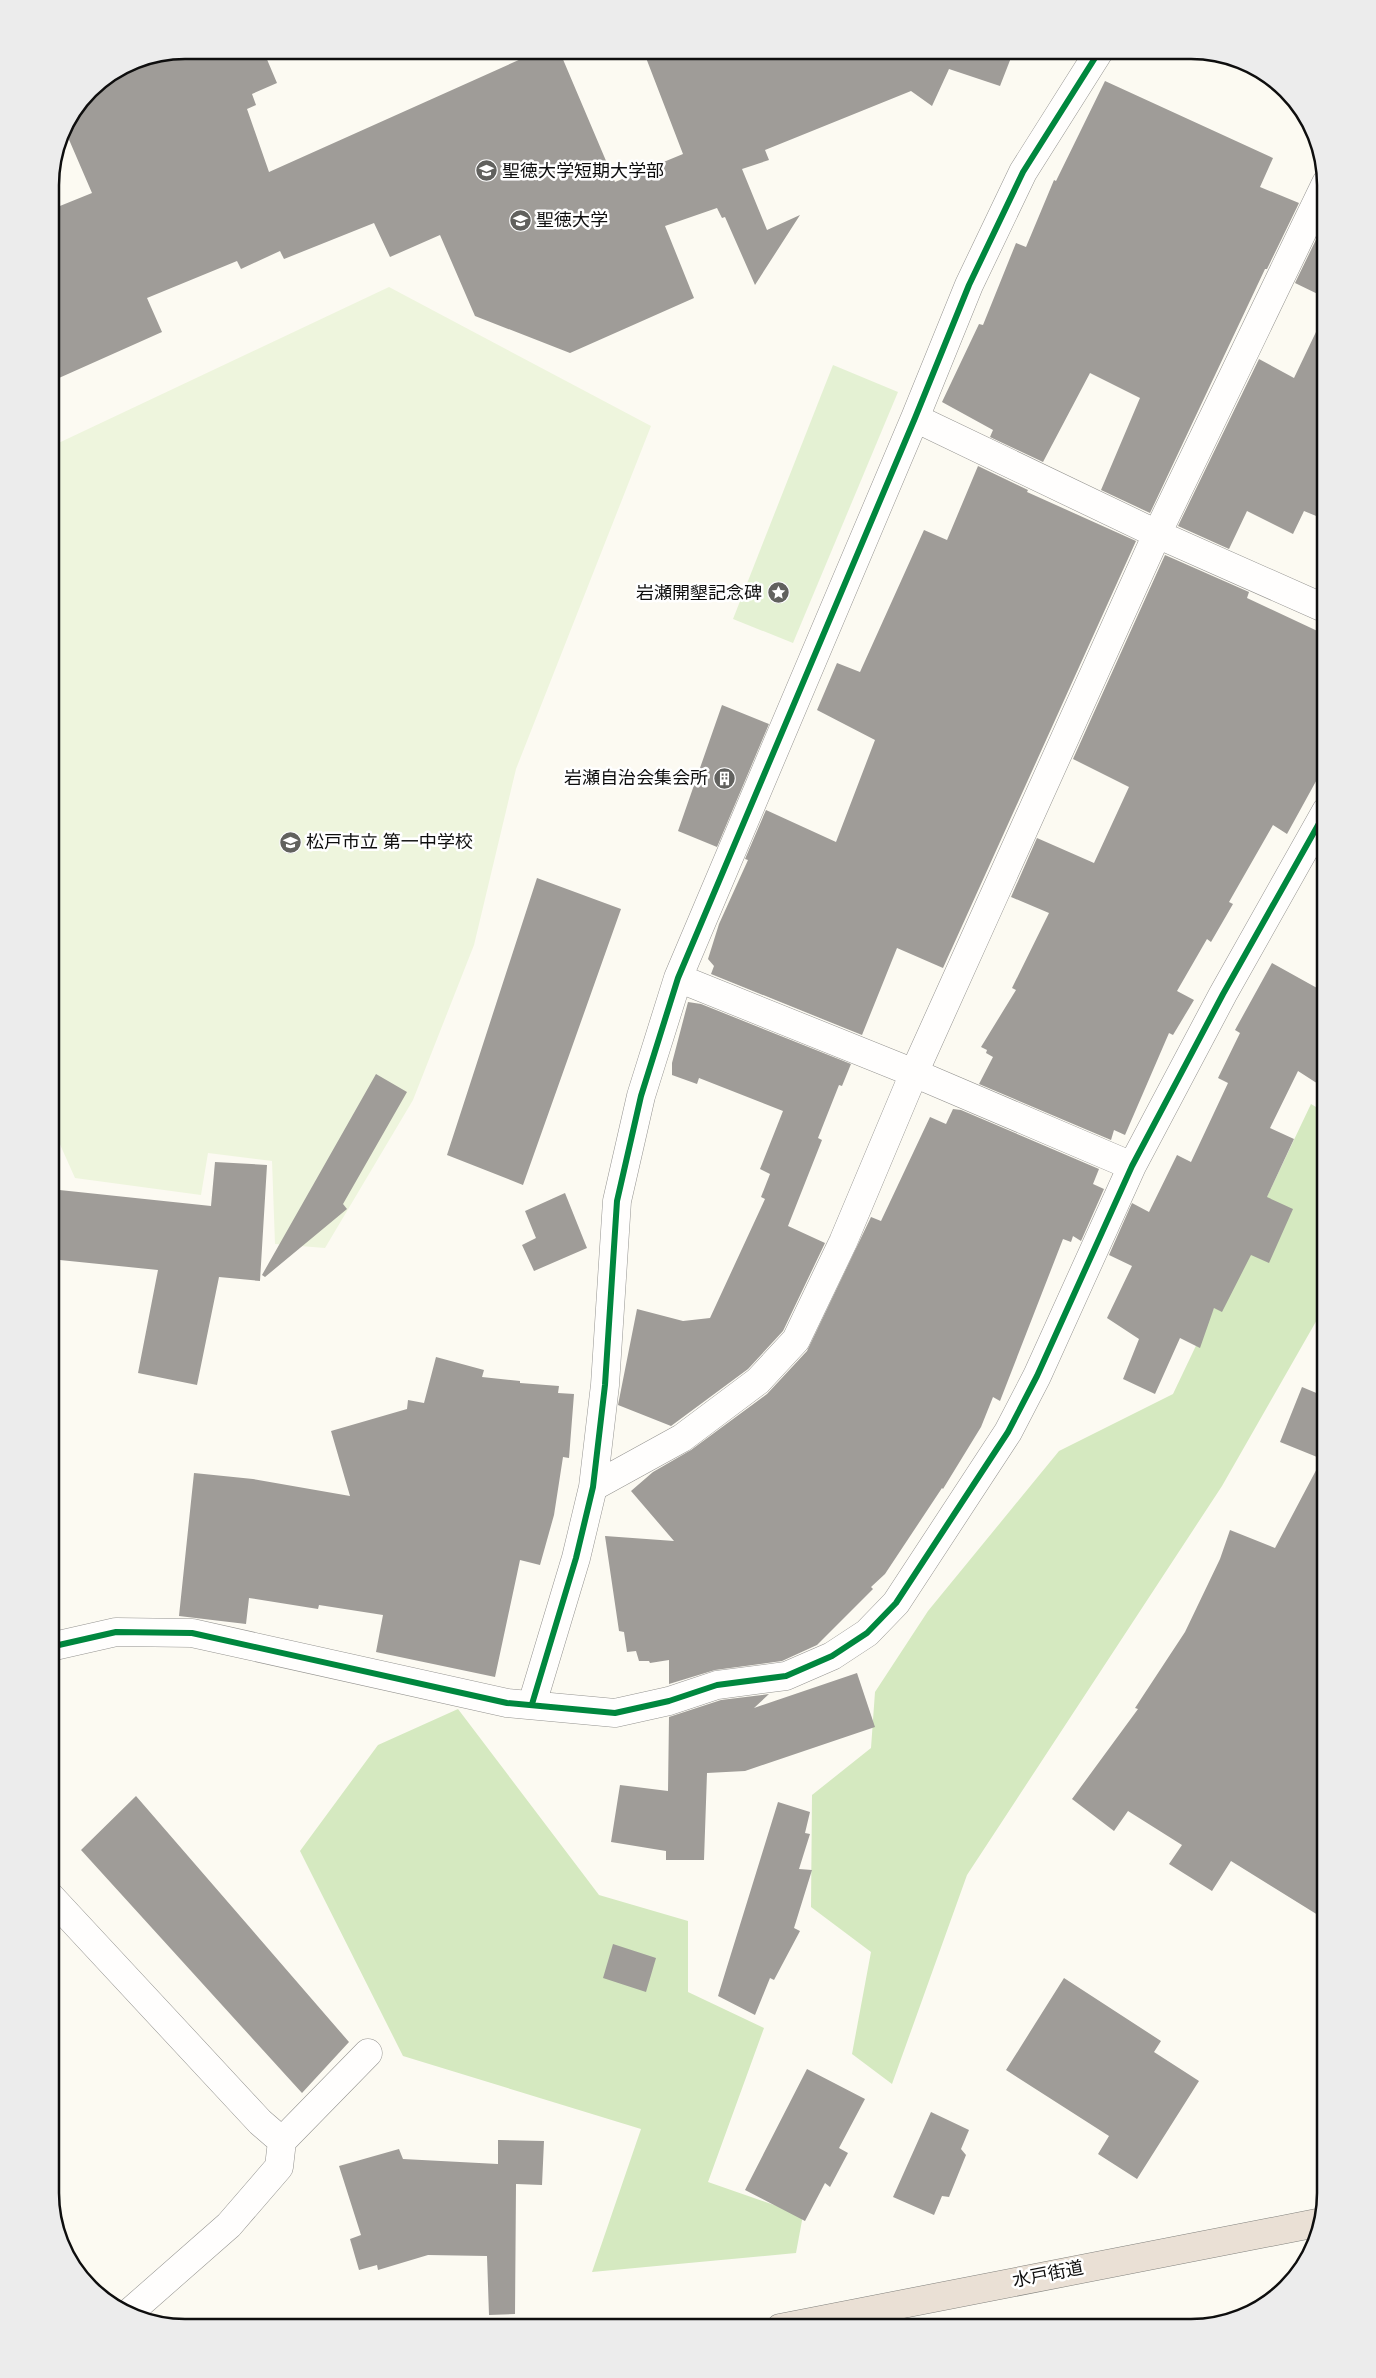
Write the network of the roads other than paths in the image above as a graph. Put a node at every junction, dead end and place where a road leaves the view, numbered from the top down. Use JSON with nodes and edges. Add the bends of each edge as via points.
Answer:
{"nodes":[{"id":1,"x":1094,"y":59,"type":"edge"},
{"id":2,"x":1317,"y":203,"type":"edge"},
{"id":3,"x":915,"y":418,"type":"junction"},
{"id":4,"x":1157,"y":534,"type":"junction"},
{"id":5,"x":1317,"y":605,"type":"edge"},
{"id":6,"x":1317,"y":828,"type":"edge"},
{"id":7,"x":678,"y":978,"type":"junction"},
{"id":8,"x":914,"y":1072,"type":"junction"},
{"id":9,"x":1132,"y":1166,"type":"junction"},
{"id":10,"x":593,"y":1487,"type":"junction"},
{"id":11,"x":59,"y":1645,"type":"edge"},
{"id":12,"x":532,"y":1704,"type":"junction"},
{"id":13,"x":59,"y":1906,"type":"edge"},
{"id":14,"x":368,"y":2053,"type":"dead end"},
{"id":15,"x":282,"y":2141,"type":"junction"},
{"id":16,"x":1313,"y":2224,"type":"edge"},
{"id":17,"x":134,"y":2308,"type":"edge"},
{"id":18,"x":826,"y":2319,"type":"edge"}],
"edges":[{"from":1,"to":3,"type":"street","via":[[1023,172],[969,285]]},
{"from":2,"to":4,"type":"street"},
{"from":3,"to":4,"type":"street"},
{"from":3,"to":7,"type":"street"},
{"from":4,"to":5,"type":"street"},
{"from":4,"to":8,"type":"street"},
{"from":6,"to":9,"type":"street","via":[[1223,994]]},
{"from":7,"to":8,"type":"street"},
{"from":7,"to":10,"type":"street","via":[[641,1096],[617,1201],[605,1385]]},
{"from":8,"to":9,"type":"street"},
{"from":8,"to":10,"type":"street","via":[[843,1242],[796,1340],[758,1381],[682,1438]]},
{"from":9,"to":12,"type":"street","via":[[1037,1376],[1008,1432],[896,1603],[867,1633],[832,1656],[786,1676],[717,1685],[670,1701],[624,1711]]},
{"from":10,"to":12,"type":"street","via":[[576,1558]]},
{"from":11,"to":12,"type":"street","via":[[116,1632],[192,1633],[506,1703]]},
{"from":13,"to":15,"type":"street","via":[[260,2122]]},
{"from":14,"to":15,"type":"street"},
{"from":15,"to":17,"type":"street","via":[[279,2167],[229,2225]]},
{"from":16,"to":18,"type":"highway","name":"水戸街道"}]}
